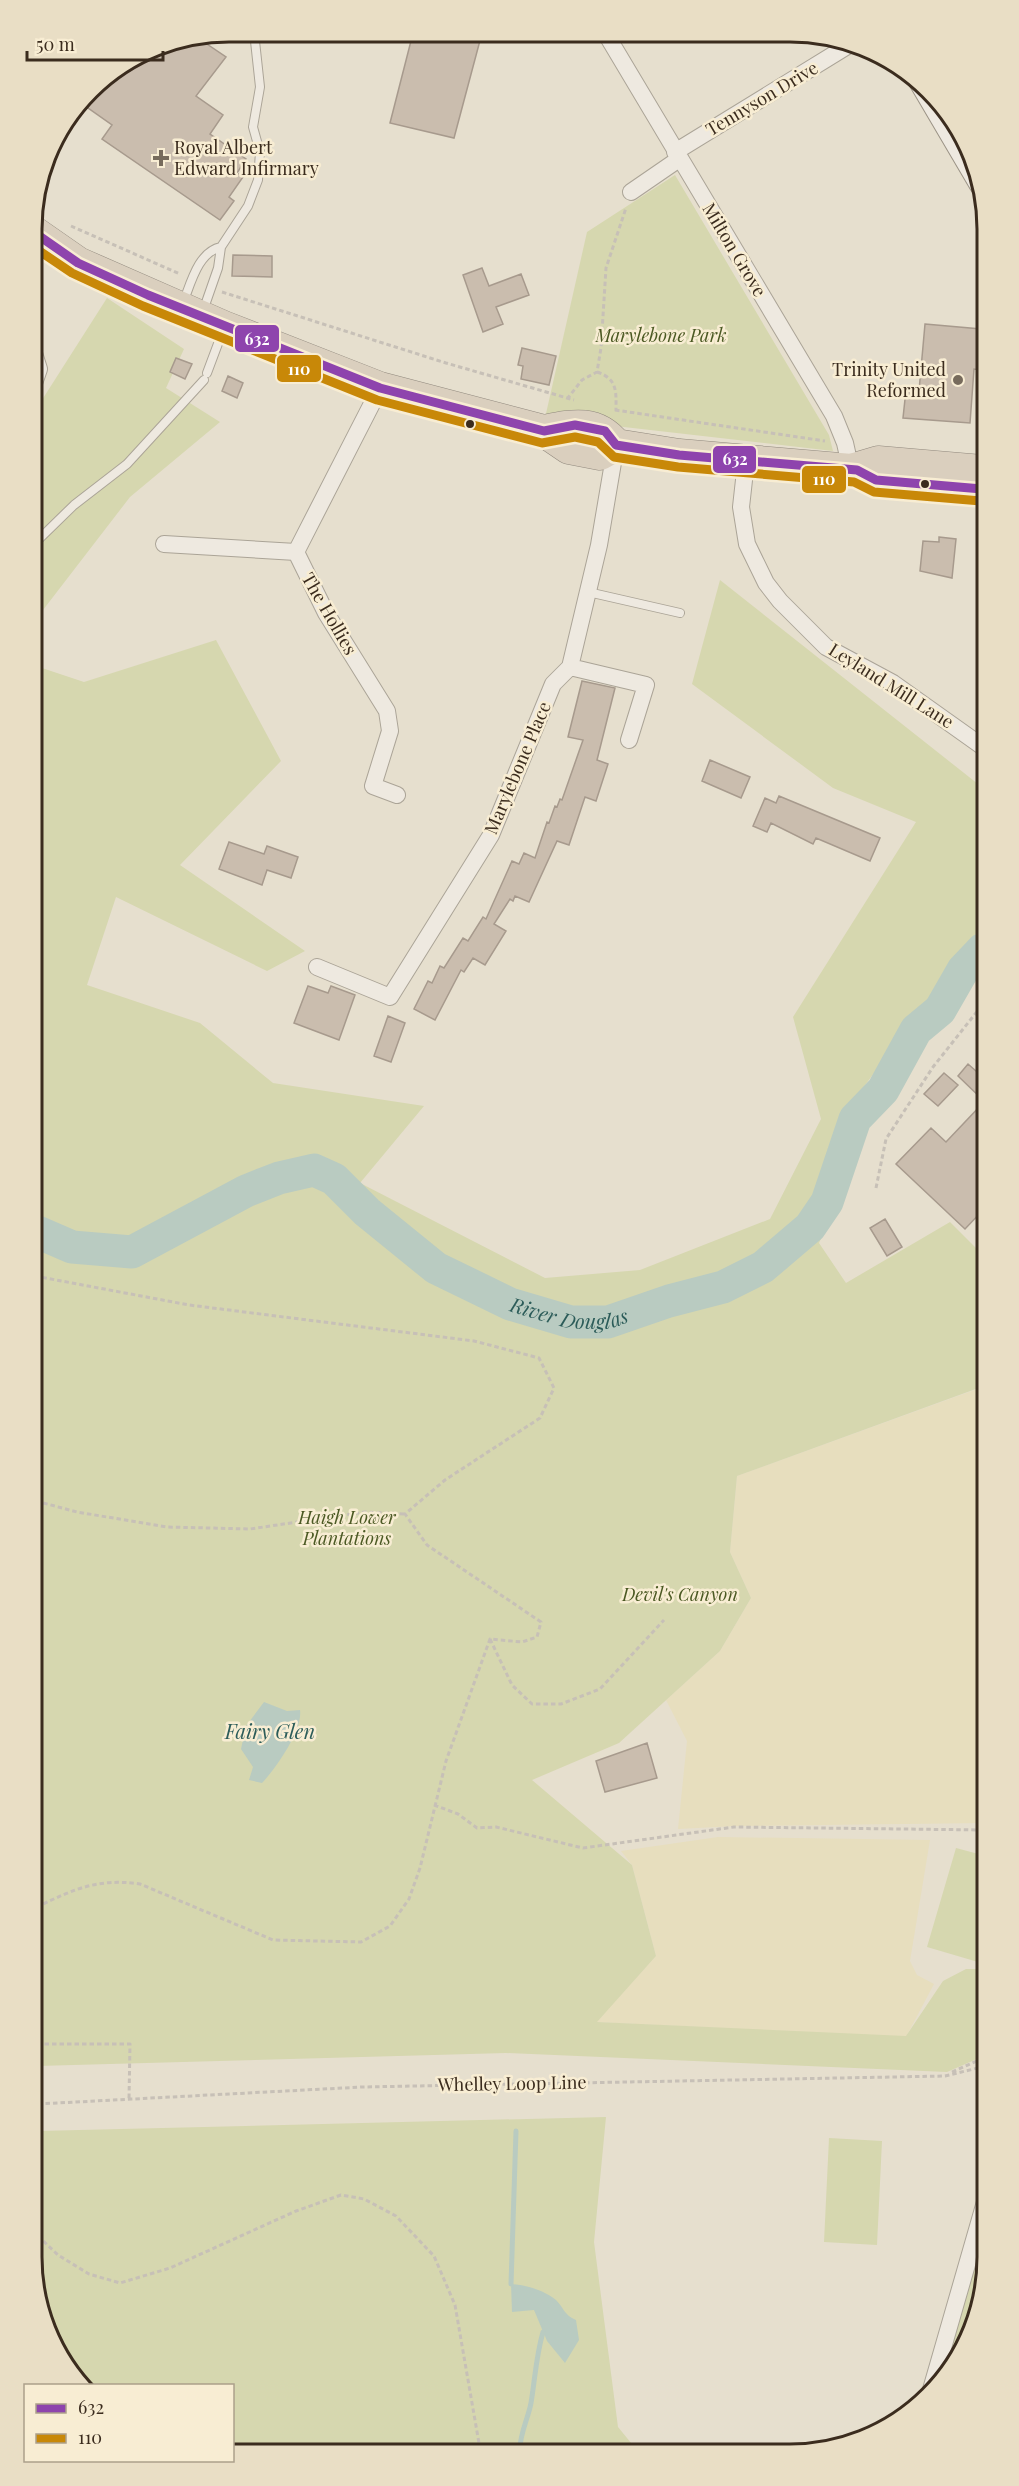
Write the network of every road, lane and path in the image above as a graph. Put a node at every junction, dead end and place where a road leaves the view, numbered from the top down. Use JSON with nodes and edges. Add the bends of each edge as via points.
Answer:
{"nodes":[{"id":1,"x":255,"y":42,"type":"edge"},
{"id":2,"x":611,"y":42,"type":"edge"},
{"id":3,"x":841,"y":50,"type":"edge"},
{"id":4,"x":677,"y":155,"type":"junction"},
{"id":5,"x":632,"y":192,"type":"joint"},
{"id":6,"x":66,"y":224,"type":"dead end"},
{"id":7,"x":42,"y":238,"type":"edge"},
{"id":8,"x":221,"y":247,"type":"junction"},
{"id":9,"x":193,"y":280,"type":"junction"},
{"id":10,"x":210,"y":287,"type":"junction"},
{"id":11,"x":202,"y":318,"type":"junction"},
{"id":12,"x":597,"y":372,"type":"junction"},
{"id":13,"x":380,"y":388,"type":"junction"},
{"id":14,"x":567,"y":399,"type":"junction"},
{"id":15,"x":578,"y":401,"type":"dead end"},
{"id":16,"x":607,"y":408,"type":"dead end"},
{"id":17,"x":616,"y":411,"type":"junction"},
{"id":18,"x":616,"y":445,"type":"junction"},
{"id":19,"x":851,"y":461,"type":"junction"},
{"id":20,"x":746,"y":462,"type":"junction"},
{"id":21,"x":977,"y":471,"type":"edge"},
{"id":22,"x":977,"y":489,"type":"edge"},
{"id":23,"x":42,"y":536,"type":"edge"},
{"id":24,"x":164,"y":544,"type":"dead end"},
{"id":25,"x":296,"y":552,"type":"junction"},
{"id":26,"x":588,"y":592,"type":"junction"},
{"id":27,"x":680,"y":613,"type":"dead end"},
{"id":28,"x":570,"y":667,"type":"junction"},
{"id":29,"x":629,"y":740,"type":"dead end"},
{"id":30,"x":977,"y":743,"type":"edge"},
{"id":31,"x":398,"y":795,"type":"dead end"},
{"id":32,"x":317,"y":967,"type":"dead end"},
{"id":33,"x":977,"y":1012,"type":"edge"},
{"id":34,"x":876,"y":1188,"type":"dead end"},
{"id":35,"x":42,"y":1277,"type":"edge"},
{"id":36,"x":42,"y":1503,"type":"edge"},
{"id":37,"x":405,"y":1514,"type":"junction"},
{"id":38,"x":664,"y":1620,"type":"dead end"},
{"id":39,"x":490,"y":1639,"type":"junction"},
{"id":40,"x":434,"y":1805,"type":"junction"},
{"id":41,"x":977,"y":1830,"type":"edge"},
{"id":42,"x":42,"y":1905,"type":"edge"},
{"id":43,"x":42,"y":2044,"type":"edge"},
{"id":44,"x":977,"y":2061,"type":"edge"},
{"id":45,"x":977,"y":2068,"type":"edge"},
{"id":46,"x":945,"y":2076,"type":"junction"},
{"id":47,"x":129,"y":2099,"type":"junction"},
{"id":48,"x":42,"y":2104,"type":"edge"},
{"id":49,"x":977,"y":2230,"type":"edge"},
{"id":50,"x":42,"y":2240,"type":"edge"},
{"id":51,"x":936,"y":2374,"type":"edge"},
{"id":52,"x":479,"y":2444,"type":"edge"}],
"edges":[{"from":1,"to":8,"type":"lane","via":[[260,87],[253,127],[260,152],[258,180],[248,206]]},
{"from":2,"to":4,"type":"street","name":"Milton Grove"},
{"from":3,"to":4,"type":"street","name":"Tennyson Drive"},
{"from":4,"to":5,"type":"street","name":"Tennyson Drive"},
{"from":4,"to":19,"type":"street","name":"Milton Grove","via":[[834,416]]},
{"from":5,"to":12,"type":"path","via":[[606,268]]},
{"from":6,"to":9,"type":"path"},
{"from":7,"to":11,"type":"highway","via":[[78,263]]},
{"from":8,"to":9,"type":"lane","via":[[203,258]]},
{"from":8,"to":10,"type":"lane"},
{"from":9,"to":11,"type":"lane"},
{"from":10,"to":11,"type":"lane"},
{"from":10,"to":14,"type":"path"},
{"from":11,"to":13,"type":"highway"},
{"from":11,"to":23,"type":"lane","via":[[206,376],[127,464],[74,505]]},
{"from":12,"to":14,"type":"path","via":[[582,380]]},
{"from":12,"to":17,"type":"path","via":[[611,379],[616,388]]},
{"from":13,"to":18,"type":"highway","via":[[544,431],[575,425],[605,431]]},
{"from":13,"to":25,"type":"street","name":"The Hollies"},
{"from":14,"to":15,"type":"path"},
{"from":16,"to":17,"type":"path"},
{"from":17,"to":19,"type":"path"},
{"from":18,"to":20,"type":"highway"},
{"from":18,"to":26,"type":"street","name":"Marylebone Place"},
{"from":19,"to":20,"type":"highway"},
{"from":19,"to":21,"type":"highway"},
{"from":19,"to":22,"type":"highway","via":[[876,480]]},
{"from":20,"to":30,"type":"street","name":"Leyland Mill Lane","via":[[741,507],[747,544],[766,583],[780,601],[826,647],[893,683]]},
{"from":24,"to":25,"type":"street"},
{"from":25,"to":31,"type":"street","name":"The Hollies","via":[[326,613],[387,711],[390,731],[373,786]]},
{"from":26,"to":27,"type":"lane"},
{"from":26,"to":28,"type":"street","name":"Marylebone Place"},
{"from":28,"to":29,"type":"street","via":[[646,685]]},
{"from":28,"to":32,"type":"street","name":"Marylebone Place","via":[[553,684],[490,835],[390,997]]},
{"from":33,"to":34,"type":"path","via":[[933,1067],[886,1139]]},
{"from":35,"to":37,"type":"path","via":[[189,1305],[474,1341],[539,1358],[554,1388],[540,1418],[445,1480]]},
{"from":36,"to":37,"type":"path","via":[[167,1527],[250,1529],[365,1512]]},
{"from":37,"to":39,"type":"path","via":[[427,1545],[541,1622],[537,1637],[522,1642]]},
{"from":38,"to":39,"type":"path","via":[[600,1689],[561,1704],[532,1704],[512,1684]]},
{"from":39,"to":40,"type":"path","via":[[461,1713]]},
{"from":40,"to":41,"type":"path","via":[[458,1814],[477,1828],[496,1827],[583,1848],[734,1827]]},
{"from":40,"to":42,"type":"path","via":[[409,1899],[390,1926],[361,1942],[273,1940],[140,1884],[117,1881],[91,1883]]},
{"from":43,"to":47,"type":"path","via":[[130,2044]]},
{"from":44,"to":46,"type":"path"},
{"from":45,"to":46,"type":"path","name":"Whelley Loop Line"},
{"from":46,"to":47,"type":"path","name":"Whelley Loop Line","via":[[362,2087]]},
{"from":47,"to":48,"type":"path","name":"Whelley Loop Line"},
{"from":49,"to":51,"type":"street"},
{"from":50,"to":52,"type":"path","via":[[89,2274],[120,2283],[170,2268],[341,2195],[364,2199],[396,2217],[434,2256],[455,2305]]}]}
